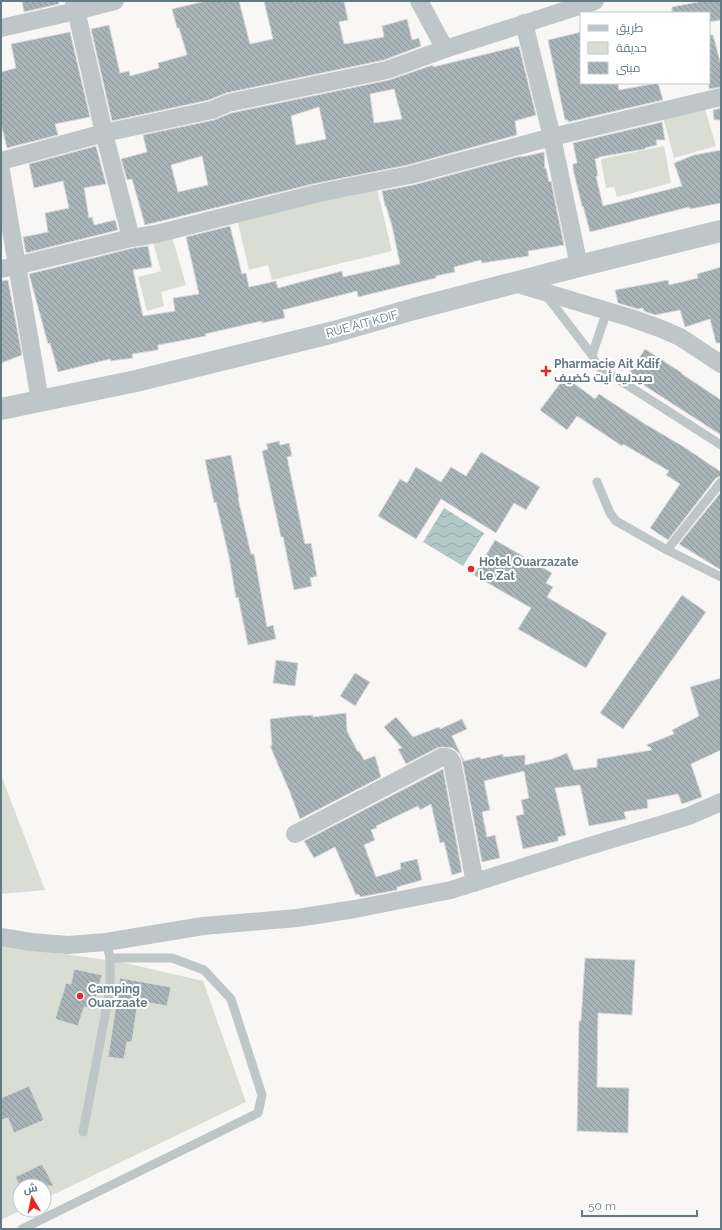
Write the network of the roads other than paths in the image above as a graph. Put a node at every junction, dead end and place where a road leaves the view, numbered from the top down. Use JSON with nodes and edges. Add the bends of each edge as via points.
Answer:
{"nodes":[{"id":1,"x":115,"y":1,"type":"edge"},
{"id":2,"x":419,"y":1,"type":"edge"},
{"id":3,"x":595,"y":1,"type":"edge"},
{"id":4,"x":75,"y":6,"type":"edge"},
{"id":5,"x":524,"y":23,"type":"junction"},
{"id":6,"x":1,"y":28,"type":"edge"},
{"id":7,"x":445,"y":49,"type":"junction"},
{"id":8,"x":721,"y":97,"type":"edge"},
{"id":9,"x":104,"y":133,"type":"junction"},
{"id":10,"x":552,"y":136,"type":"junction"},
{"id":11,"x":1,"y":161,"type":"edge"},
{"id":12,"x":1,"y":171,"type":"edge"},
{"id":13,"x":721,"y":231,"type":"edge"},
{"id":14,"x":131,"y":238,"type":"junction"},
{"id":15,"x":579,"y":266,"type":"junction"},
{"id":16,"x":9,"y":267,"type":"edge"},
{"id":17,"x":514,"y":283,"type":"junction"},
{"id":18,"x":544,"y":292,"type":"junction"},
{"id":19,"x":607,"y":311,"type":"junction"},
{"id":20,"x":592,"y":355,"type":"junction"},
{"id":21,"x":721,"y":364,"type":"edge"},
{"id":22,"x":40,"y":401,"type":"junction"},
{"id":23,"x":1,"y":408,"type":"edge"},
{"id":24,"x":721,"y":445,"type":"edge"},
{"id":25,"x":597,"y":482,"type":"dead end"},
{"id":26,"x":721,"y":482,"type":"edge"},
{"id":27,"x":667,"y":550,"type":"junction"},
{"id":28,"x":721,"y":577,"type":"edge"},
{"id":29,"x":721,"y":802,"type":"edge"},
{"id":30,"x":295,"y":834,"type":"dead end"},
{"id":31,"x":475,"y":883,"type":"junction"},
{"id":32,"x":1,"y":937,"type":"edge"},
{"id":33,"x":108,"y":950,"type":"junction"},
{"id":34,"x":83,"y":1132,"type":"dead end"},
{"id":35,"x":22,"y":1229,"type":"edge"}],
"edges":[{"from":1,"to":4,"type":"street"},
{"from":2,"to":7,"type":"street"},
{"from":3,"to":5,"type":"street"},
{"from":4,"to":6,"type":"street"},
{"from":4,"to":9,"type":"street"},
{"from":5,"to":7,"type":"street"},
{"from":5,"to":10,"type":"street"},
{"from":7,"to":9,"type":"street","via":[[387,70],[228,103],[212,110]]},
{"from":8,"to":10,"type":"street"},
{"from":9,"to":11,"type":"street"},
{"from":9,"to":14,"type":"street"},
{"from":10,"to":14,"type":"street","via":[[418,174],[315,194]]},
{"from":10,"to":15,"type":"street"},
{"from":12,"to":16,"type":"street"},
{"from":13,"to":15,"type":"street","name":"RUE AIT KDIF"},
{"from":14,"to":16,"type":"street"},
{"from":15,"to":17,"type":"street","name":"RUE AIT KDIF"},
{"from":16,"to":22,"type":"street"},
{"from":17,"to":18,"type":"street"},
{"from":17,"to":22,"type":"street","name":"RUE AIT KDIF","via":[[136,382]]},
{"from":18,"to":19,"type":"street"},
{"from":18,"to":20,"type":"lane"},
{"from":19,"to":20,"type":"lane"},
{"from":19,"to":21,"type":"street","via":[[680,337]]},
{"from":20,"to":24,"type":"lane","via":[[605,372]]},
{"from":22,"to":23,"type":"street","name":"RUE AIT KDIF"},
{"from":25,"to":27,"type":"lane","via":[[616,521]]},
{"from":26,"to":27,"type":"lane"},
{"from":27,"to":28,"type":"lane"},
{"from":29,"to":31,"type":"street","via":[[689,816]]},
{"from":30,"to":31,"type":"street","via":[[446,757],[452,762]]},
{"from":31,"to":33,"type":"street","via":[[355,909],[297,918],[202,926]]},
{"from":32,"to":33,"type":"street"},
{"from":33,"to":34,"type":"lane","via":[[110,990]]},
{"from":33,"to":35,"type":"lane","via":[[172,958],[204,970],[231,999],[262,1095],[258,1113]]}]}
